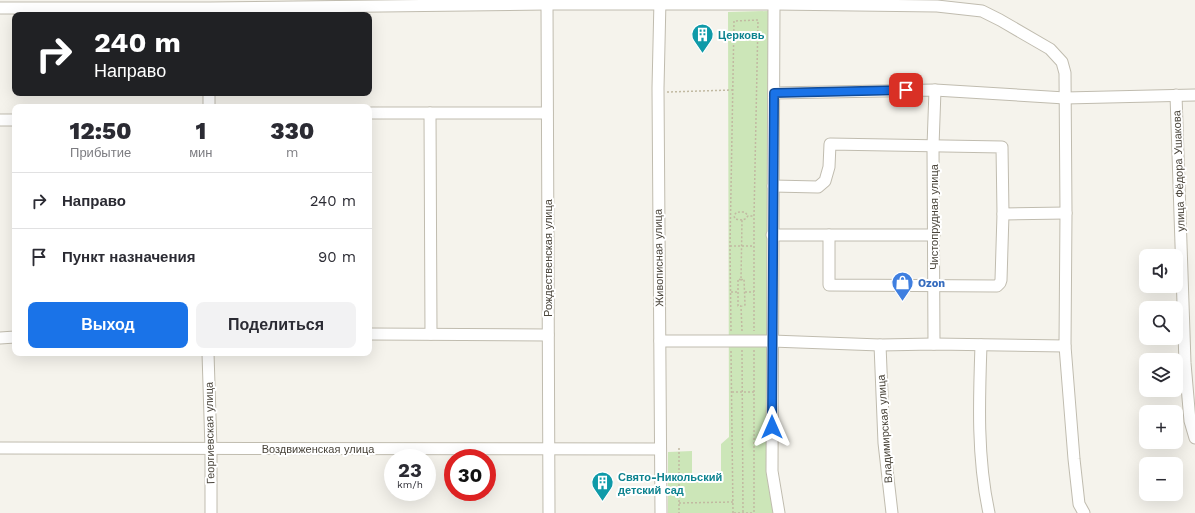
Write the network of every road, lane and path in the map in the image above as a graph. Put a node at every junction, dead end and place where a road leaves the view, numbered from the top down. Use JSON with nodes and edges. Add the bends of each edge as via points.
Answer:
{"nodes":[{"id":1,"x":660,"y":2,"type":"edge"},
{"id":2,"x":116,"y":4,"type":"edge"},
{"id":3,"x":547,"y":4,"type":"junction"},
{"id":4,"x":774,"y":4,"type":"junction"},
{"id":5,"x":0,"y":8,"type":"edge"},
{"id":6,"x":210,"y":8,"type":"edge"},
{"id":7,"x":733,"y":90,"type":"junction"},
{"id":8,"x":935,"y":90,"type":"junction"},
{"id":9,"x":658,"y":92,"type":"junction"},
{"id":10,"x":774,"y":93,"type":"junction"},
{"id":11,"x":1176,"y":95,"type":"junction"},
{"id":12,"x":1195,"y":95,"type":"edge"},
{"id":13,"x":1065,"y":98,"type":"junction"},
{"id":14,"x":372,"y":113,"type":"edge"},
{"id":15,"x":430,"y":113,"type":"junction"},
{"id":16,"x":547,"y":113,"type":"junction"},
{"id":17,"x":0,"y":120,"type":"edge"},
{"id":18,"x":12,"y":120,"type":"edge"},
{"id":19,"x":933,"y":146,"type":"junction"},
{"id":20,"x":773,"y":186,"type":"junction"},
{"id":21,"x":1066,"y":213,"type":"junction"},
{"id":22,"x":1003,"y":214,"type":"junction"},
{"id":23,"x":734,"y":216,"type":"junction"},
{"id":24,"x":748,"y":216,"type":"junction"},
{"id":25,"x":754,"y":216,"type":"junction"},
{"id":26,"x":731,"y":217,"type":"junction"},
{"id":27,"x":742,"y":220,"type":"junction"},
{"id":28,"x":934,"y":234,"type":"junction"},
{"id":29,"x":772,"y":235,"type":"junction"},
{"id":30,"x":829,"y":235,"type":"junction"},
{"id":31,"x":730,"y":246,"type":"junction"},
{"id":32,"x":741,"y":246,"type":"junction"},
{"id":33,"x":754,"y":246,"type":"junction"},
{"id":34,"x":741,"y":280,"type":"junction"},
{"id":35,"x":934,"y":286,"type":"junction"},
{"id":36,"x":731,"y":292,"type":"junction"},
{"id":37,"x":738,"y":292,"type":"junction"},
{"id":38,"x":745,"y":292,"type":"junction"},
{"id":39,"x":754,"y":292,"type":"junction"},
{"id":40,"x":741,"y":306,"type":"junction"},
{"id":41,"x":372,"y":334,"type":"edge"},
{"id":42,"x":431,"y":334,"type":"junction"},
{"id":43,"x":548,"y":335,"type":"junction"},
{"id":44,"x":12,"y":337,"type":"edge"},
{"id":45,"x":0,"y":338,"type":"edge"},
{"id":46,"x":660,"y":341,"type":"junction"},
{"id":47,"x":736,"y":341,"type":"junction"},
{"id":48,"x":754,"y":341,"type":"junction"},
{"id":49,"x":772,"y":341,"type":"junction"},
{"id":50,"x":934,"y":344,"type":"junction"},
{"id":51,"x":880,"y":345,"type":"junction"},
{"id":52,"x":981,"y":345,"type":"junction"},
{"id":53,"x":1065,"y":346,"type":"junction"},
{"id":54,"x":208,"y":356,"type":"edge"},
{"id":55,"x":732,"y":392,"type":"junction"},
{"id":56,"x":742,"y":392,"type":"junction"},
{"id":57,"x":754,"y":392,"type":"junction"},
{"id":58,"x":1195,"y":438,"type":"edge"},
{"id":59,"x":0,"y":448,"type":"edge"},
{"id":60,"x":679,"y":448,"type":"dead end"},
{"id":61,"x":211,"y":449,"type":"junction"},
{"id":62,"x":549,"y":449,"type":"junction"},
{"id":63,"x":660,"y":449,"type":"junction"},
{"id":64,"x":733,"y":502,"type":"junction"},
{"id":65,"x":679,"y":503,"type":"junction"},
{"id":66,"x":743,"y":512,"type":"edge"},
{"id":67,"x":211,"y":513,"type":"edge"},
{"id":68,"x":549,"y":513,"type":"edge"},
{"id":69,"x":661,"y":513,"type":"edge"},
{"id":70,"x":679,"y":513,"type":"edge"},
{"id":71,"x":734,"y":513,"type":"edge"},
{"id":72,"x":754,"y":513,"type":"edge"},
{"id":73,"x":779,"y":513,"type":"edge"},
{"id":74,"x":892,"y":513,"type":"edge"},
{"id":75,"x":989,"y":513,"type":"edge"},
{"id":76,"x":1084,"y":513,"type":"edge"}],
"edges":[{"from":1,"to":3,"type":"street"},
{"from":1,"to":4,"type":"street"},
{"from":1,"to":9,"type":"street","name":"Живописная улица"},
{"from":2,"to":5,"type":"street"},
{"from":2,"to":6,"type":"street"},
{"from":3,"to":6,"type":"street"},
{"from":3,"to":16,"type":"street","name":"Рождественская улица"},
{"from":4,"to":10,"type":"street"},
{"from":4,"to":13,"type":"street","via":[[936,6],[982,11],[1050,49],[1062,62],[1065,73]]},
{"from":7,"to":9,"type":"path"},
{"from":7,"to":25,"type":"path","via":[[734,21],[758,20]]},
{"from":7,"to":26,"type":"path"},
{"from":8,"to":10,"type":"street"},
{"from":8,"to":13,"type":"street"},
{"from":8,"to":19,"type":"street","name":"Чистопрудная улица"},
{"from":9,"to":46,"type":"street","name":"Живописная улица"},
{"from":10,"to":20,"type":"street"},
{"from":11,"to":12,"type":"street"},
{"from":11,"to":13,"type":"street"},
{"from":11,"to":58,"type":"street","name":"улица Фёдора Ушакова","via":[[1185,363],[1190,421]]},
{"from":13,"to":21,"type":"street"},
{"from":14,"to":15,"type":"street"},
{"from":15,"to":16,"type":"street"},
{"from":15,"to":42,"type":"street"},
{"from":16,"to":43,"type":"street","name":"Рождественская улица"},
{"from":17,"to":18,"type":"street"},
{"from":19,"to":20,"type":"street","via":[[830,144],[829,167],[825,181],[818,187]]},
{"from":19,"to":22,"type":"street","via":[[1002,147]]},
{"from":19,"to":28,"type":"street","name":"Чистопрудная улица"},
{"from":20,"to":29,"type":"street"},
{"from":21,"to":22,"type":"street"},
{"from":21,"to":53,"type":"street"},
{"from":22,"to":35,"type":"street","via":[[1000,283],[997,286]]},
{"from":23,"to":24,"type":"path","via":[[737,212],[745,212]]},
{"from":23,"to":26,"type":"path"},
{"from":23,"to":27,"type":"path","via":[[737,220]]},
{"from":24,"to":25,"type":"path"},
{"from":24,"to":27,"type":"path"},
{"from":25,"to":33,"type":"path"},
{"from":26,"to":31,"type":"path"},
{"from":27,"to":32,"type":"path"},
{"from":28,"to":30,"type":"street"},
{"from":28,"to":35,"type":"street","name":"Чистопрудная улица"},
{"from":29,"to":30,"type":"street"},
{"from":29,"to":49,"type":"street"},
{"from":30,"to":35,"type":"street","via":[[829,285]]},
{"from":31,"to":32,"type":"path"},
{"from":31,"to":36,"type":"path"},
{"from":32,"to":33,"type":"path"},
{"from":32,"to":34,"type":"path"},
{"from":33,"to":39,"type":"path"},
{"from":34,"to":37,"type":"path","via":[[738,280]]},
{"from":34,"to":38,"type":"path","via":[[744,280]]},
{"from":35,"to":50,"type":"street","name":"Чистопрудная улица"},
{"from":36,"to":37,"type":"path"},
{"from":36,"to":47,"type":"path"},
{"from":37,"to":40,"type":"path","via":[[738,306]]},
{"from":38,"to":39,"type":"path"},
{"from":38,"to":40,"type":"path","via":[[745,306]]},
{"from":39,"to":48,"type":"path"},
{"from":40,"to":47,"type":"path"},
{"from":41,"to":42,"type":"street"},
{"from":42,"to":43,"type":"street"},
{"from":43,"to":62,"type":"street","name":"Рождественская улица"},
{"from":44,"to":45,"type":"street"},
{"from":46,"to":47,"type":"street"},
{"from":46,"to":63,"type":"street","name":"Живописная улица"},
{"from":47,"to":48,"type":"street"},
{"from":47,"to":55,"type":"path"},
{"from":47,"to":56,"type":"path"},
{"from":48,"to":49,"type":"street"},
{"from":48,"to":57,"type":"path"},
{"from":49,"to":51,"type":"street"},
{"from":49,"to":73,"type":"street","via":[[772,471]]},
{"from":50,"to":51,"type":"street"},
{"from":50,"to":52,"type":"street"},
{"from":51,"to":74,"type":"street","name":"Владимирская улица","via":[[884,443]]},
{"from":52,"to":53,"type":"street"},
{"from":52,"to":75,"type":"street","via":[[979,402],[984,488]]},
{"from":53,"to":76,"type":"street","via":[[1079,504]]},
{"from":54,"to":61,"type":"street","name":"Георгиевская улица"},
{"from":55,"to":56,"type":"path"},
{"from":55,"to":64,"type":"path"},
{"from":56,"to":57,"type":"path"},
{"from":56,"to":66,"type":"path"},
{"from":57,"to":72,"type":"path"},
{"from":59,"to":61,"type":"street","name":"Воздвиженская улица"},
{"from":60,"to":65,"type":"path"},
{"from":61,"to":62,"type":"street","name":"Воздвиженская улица"},
{"from":61,"to":67,"type":"street","name":"Георгиевская улица"},
{"from":62,"to":63,"type":"street","name":"Воздвиженская улица"},
{"from":62,"to":68,"type":"street","name":"Рождественская улица"},
{"from":63,"to":69,"type":"street","name":"Живописная улица"},
{"from":64,"to":65,"type":"path"},
{"from":64,"to":71,"type":"path"},
{"from":65,"to":70,"type":"path"},
{"from":66,"to":71,"type":"path"},
{"from":66,"to":72,"type":"path"}]}
